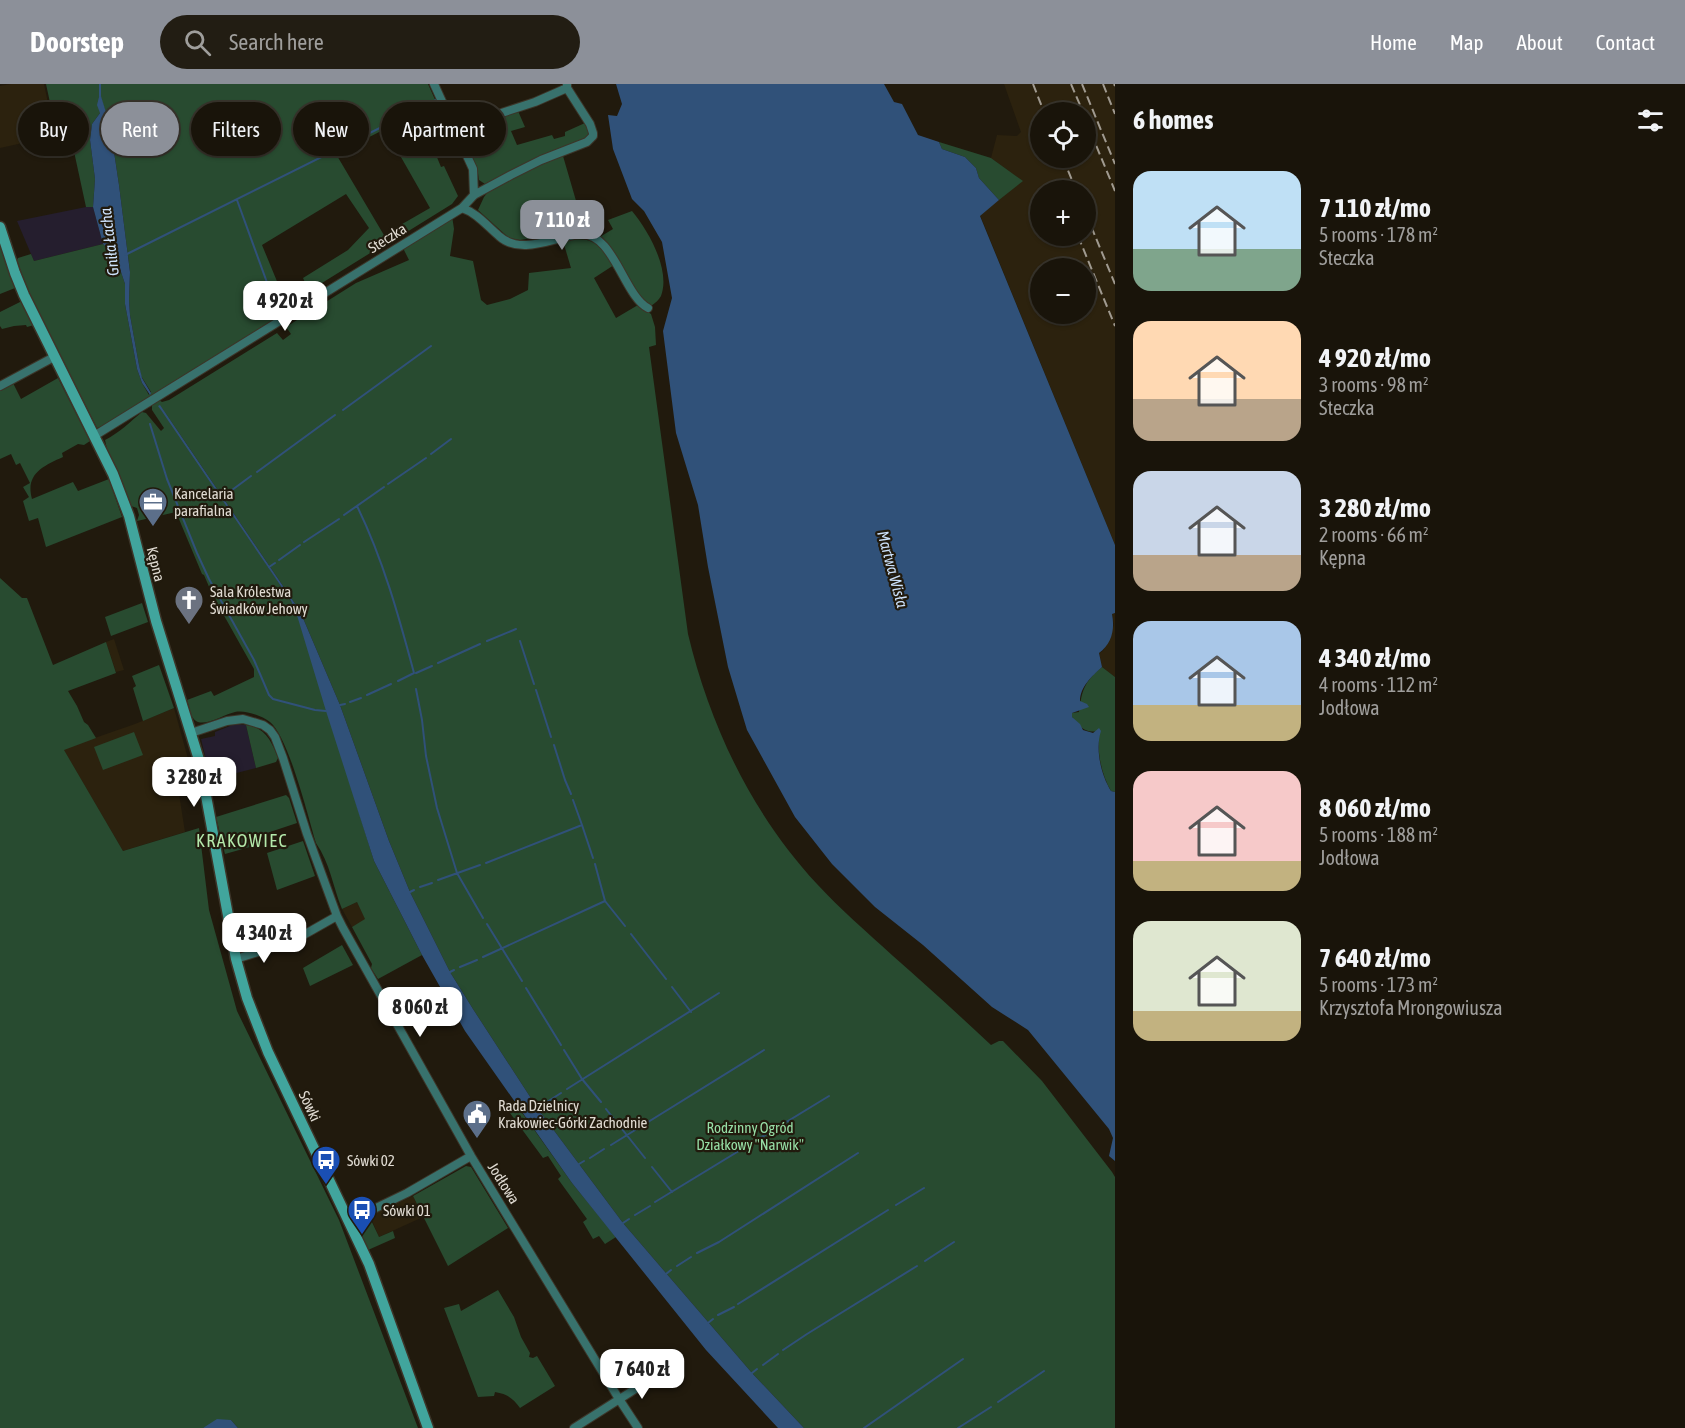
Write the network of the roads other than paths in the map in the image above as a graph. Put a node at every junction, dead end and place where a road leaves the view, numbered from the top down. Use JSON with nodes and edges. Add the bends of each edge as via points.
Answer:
{"nodes":[{"id":1,"x":434,"y":84,"type":"edge"},
{"id":2,"x":567,"y":86,"type":"edge"},
{"id":3,"x":443,"y":102,"type":"edge"},
{"id":4,"x":506,"y":111,"type":"edge"},
{"id":5,"x":467,"y":156,"type":"edge"},
{"id":6,"x":474,"y":195,"type":"junction"},
{"id":7,"x":462,"y":207,"type":"junction"},
{"id":8,"x":0,"y":227,"type":"edge"},
{"id":9,"x":648,"y":308,"type":"dead end"},
{"id":10,"x":54,"y":357,"type":"junction"},
{"id":11,"x":0,"y":386,"type":"edge"},
{"id":12,"x":94,"y":436,"type":"junction"},
{"id":13,"x":191,"y":733,"type":"junction"},
{"id":14,"x":218,"y":855,"type":"joint"},
{"id":15,"x":337,"y":916,"type":"junction"},
{"id":16,"x":236,"y":958,"type":"junction"},
{"id":17,"x":471,"y":1156,"type":"junction"},
{"id":18,"x":349,"y":1221,"type":"junction"},
{"id":19,"x":651,"y":1379,"type":"dead end"},
{"id":20,"x":619,"y":1399,"type":"junction"},
{"id":21,"x":428,"y":1428,"type":"edge"},
{"id":22,"x":574,"y":1428,"type":"edge"},
{"id":23,"x":638,"y":1428,"type":"edge"}],
"edges":[{"from":1,"to":3,"type":"street"},
{"from":2,"to":4,"type":"street"},
{"from":2,"to":6,"type":"street","name":"Steczka","via":[[592,128],[591,139]]},
{"from":5,"to":6,"type":"street"},
{"from":6,"to":7,"type":"street","name":"Steczka"},
{"from":7,"to":9,"type":"street","via":[[512,244],[533,244],[574,234],[593,236]]},
{"from":7,"to":12,"type":"street","name":"Steczka"},
{"from":8,"to":10,"type":"street","name":"Kępna","via":[[19,284]]},
{"from":10,"to":11,"type":"street"},
{"from":10,"to":12,"type":"street","name":"Kępna"},
{"from":12,"to":13,"type":"street","name":"Kępna","via":[[129,516]]},
{"from":13,"to":14,"type":"street","name":"Kępna"},
{"from":13,"to":15,"type":"street","name":"Jodłowa","via":[[243,719],[270,730],[284,758]]},
{"from":14,"to":16,"type":"street","name":"Sówki"},
{"from":15,"to":16,"type":"street","via":[[300,937]]},
{"from":15,"to":17,"type":"street","name":"Jodłowa"},
{"from":16,"to":18,"type":"street","name":"Sówki","via":[[268,1052]]},
{"from":17,"to":18,"type":"street"},
{"from":17,"to":20,"type":"street","name":"Jodłowa"},
{"from":18,"to":21,"type":"street","name":"Sówki","via":[[369,1264]]},
{"from":19,"to":20,"type":"street"},
{"from":20,"to":22,"type":"street"},
{"from":20,"to":23,"type":"street","name":"Jodłowa"}]}
